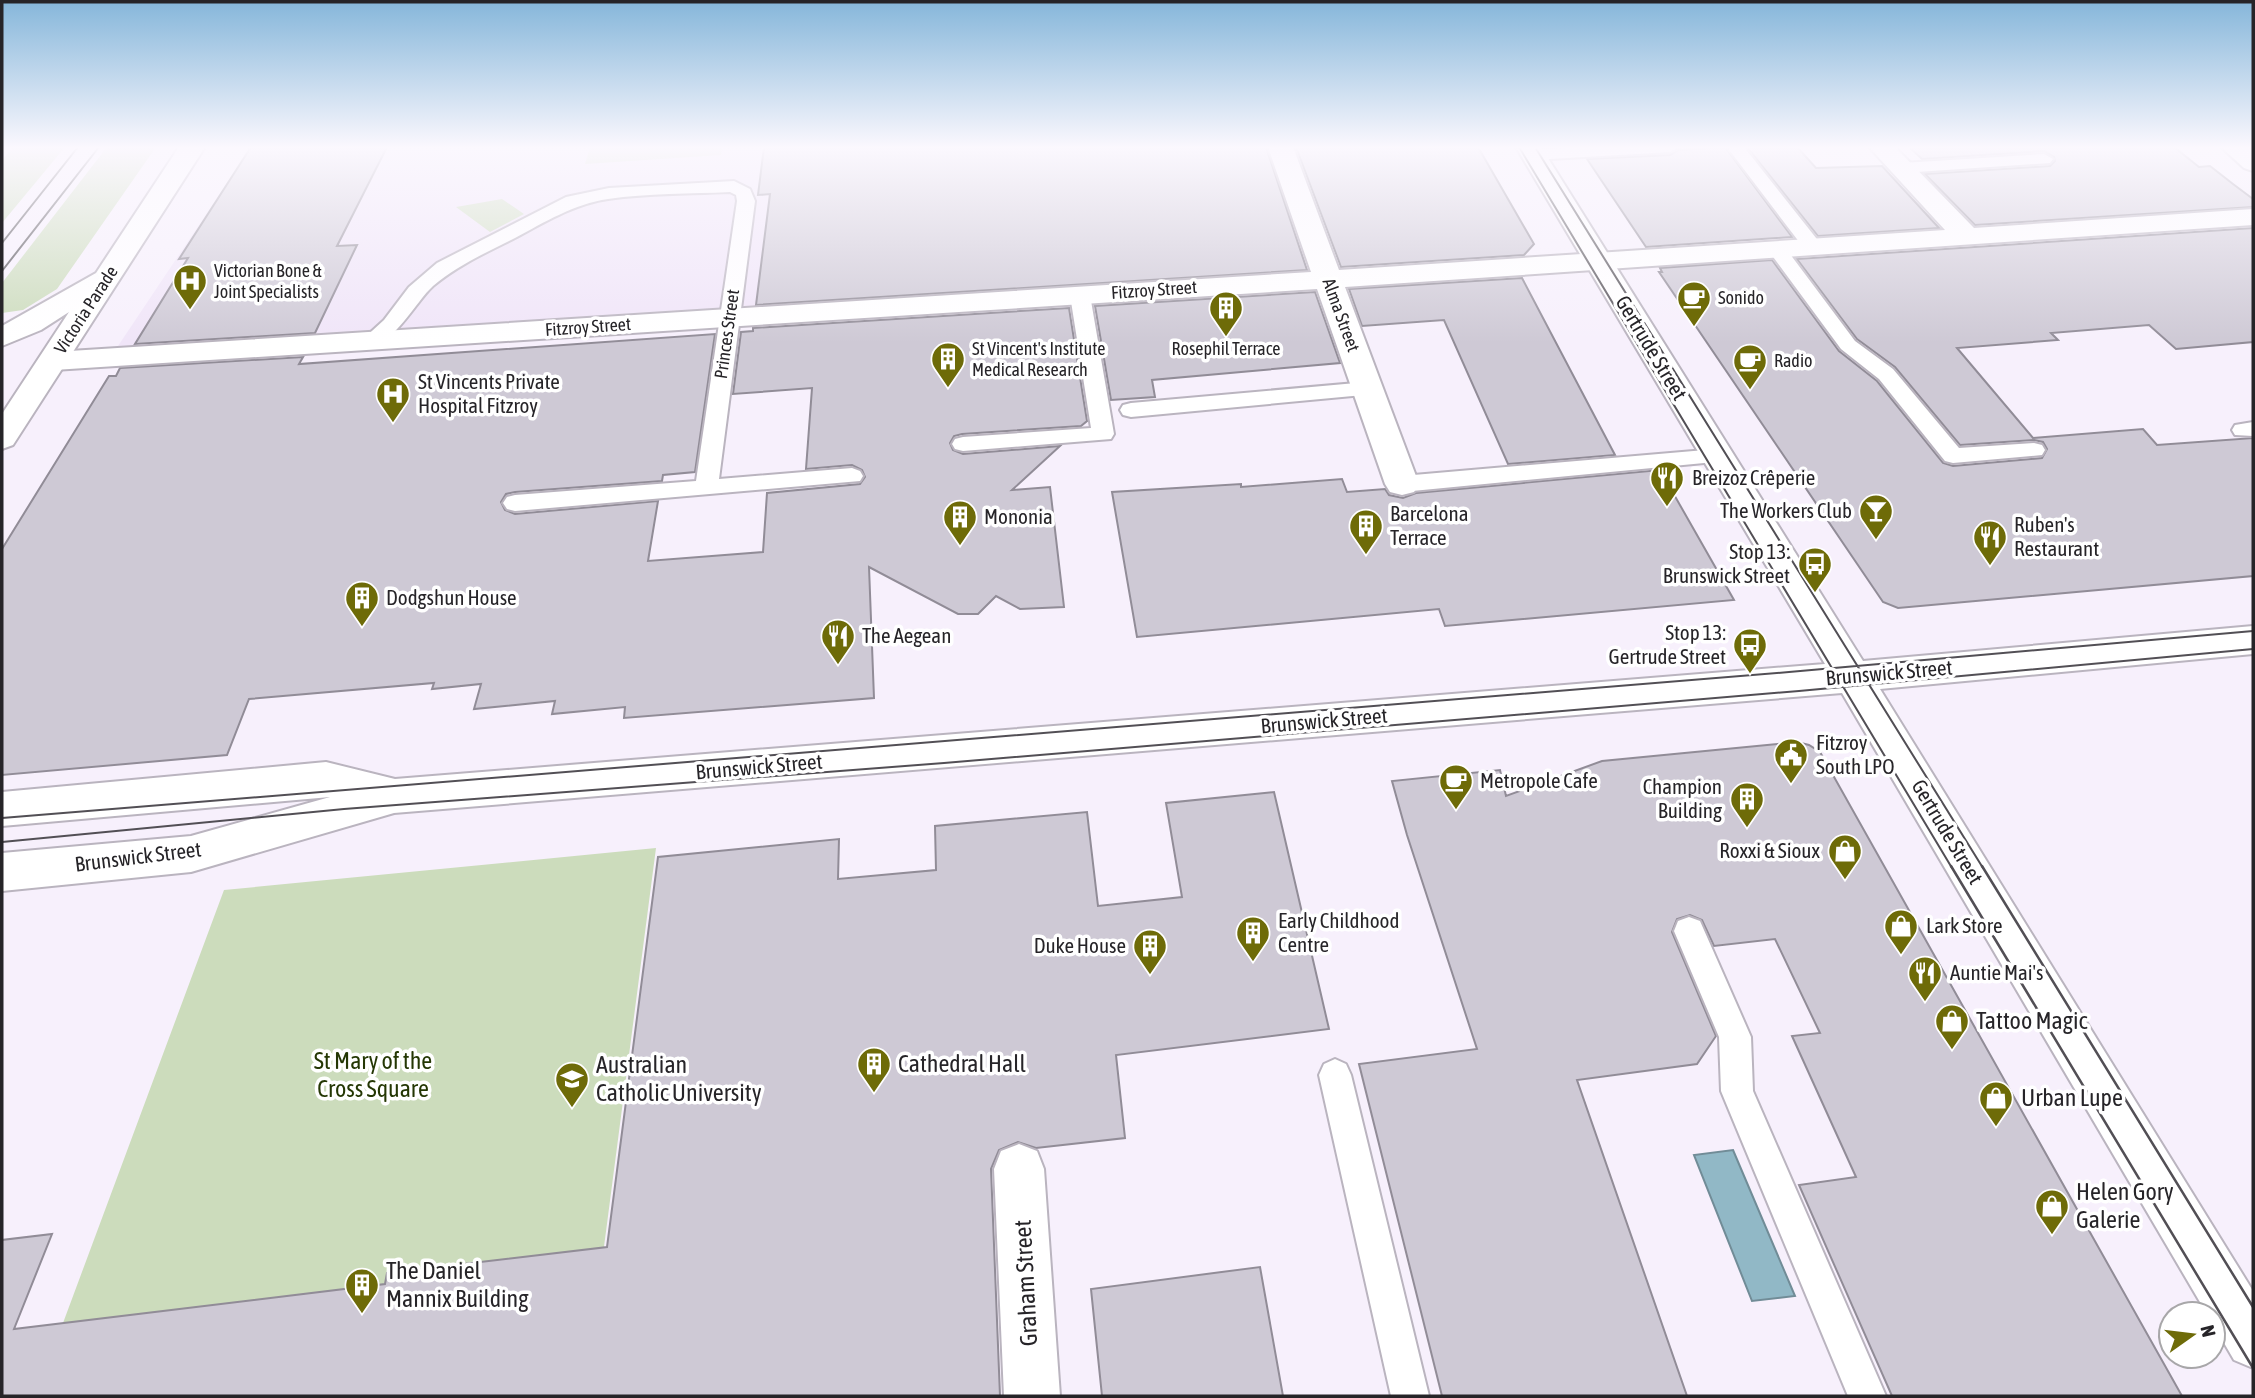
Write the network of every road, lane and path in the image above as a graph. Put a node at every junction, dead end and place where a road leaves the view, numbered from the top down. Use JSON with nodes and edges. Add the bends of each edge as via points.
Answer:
{"nodes":[{"id":1,"x":150,"y":212,"type":"edge"},
{"id":2,"x":550,"y":212,"type":"edge"},
{"id":3,"x":745,"y":212,"type":"edge"},
{"id":4,"x":1303,"y":212,"type":"edge"},
{"id":5,"x":1568,"y":212,"type":"edge"},
{"id":6,"x":1786,"y":212,"type":"edge"},
{"id":7,"x":1944,"y":212,"type":"edge"},
{"id":8,"x":2253,"y":217,"type":"edge"},
{"id":9,"x":1968,"y":238,"type":"junction"},
{"id":10,"x":764,"y":241,"type":"dead end"},
{"id":11,"x":741,"y":242,"type":"junction"},
{"id":12,"x":1813,"y":247,"type":"junction"},
{"id":13,"x":1777,"y":250,"type":"junction"},
{"id":14,"x":1599,"y":262,"type":"junction"},
{"id":15,"x":110,"y":273,"type":"junction"},
{"id":16,"x":1327,"y":279,"type":"junction"},
{"id":17,"x":1080,"y":295,"type":"junction"},
{"id":18,"x":729,"y":318,"type":"junction"},
{"id":19,"x":2,"y":337,"type":"edge"},
{"id":20,"x":371,"y":341,"type":"junction"},
{"id":21,"x":54,"y":361,"type":"junction"},
{"id":22,"x":1367,"y":389,"type":"junction"},
{"id":23,"x":1131,"y":410,"type":"dead end"},
{"id":24,"x":3,"y":434,"type":"edge"},
{"id":25,"x":963,"y":444,"type":"dead end"},
{"id":26,"x":2034,"y":450,"type":"dead end"},
{"id":27,"x":1717,"y":456,"type":"junction"},
{"id":28,"x":852,"y":477,"type":"dead end"},
{"id":29,"x":1402,"y":484,"type":"joint"},
{"id":30,"x":706,"y":488,"type":"junction"},
{"id":31,"x":515,"y":503,"type":"dead end"},
{"id":32,"x":2253,"y":640,"type":"edge"},
{"id":33,"x":1852,"y":677,"type":"junction"},
{"id":34,"x":394,"y":796,"type":"junction"},
{"id":35,"x":2,"y":809,"type":"edge"},
{"id":36,"x":2,"y":872,"type":"edge"},
{"id":37,"x":1689,"y":931,"type":"dead end"},
{"id":38,"x":1335,"y":1075,"type":"dead end"},
{"id":39,"x":1019,"y":1169,"type":"dead end"},
{"id":40,"x":2253,"y":1340,"type":"edge"},
{"id":41,"x":1032,"y":1396,"type":"edge"},
{"id":42,"x":1410,"y":1396,"type":"edge"},
{"id":43,"x":1867,"y":1396,"type":"edge"}],
"edges":[{"from":1,"to":15,"type":"street","name":"Victoria Parade"},
{"from":2,"to":20,"type":"lane","name":"Princes Street","via":[[444,267]]},
{"from":3,"to":11,"type":"lane","name":"Princes Street"},
{"from":4,"to":16,"type":"street","name":"Alma Street"},
{"from":5,"to":14,"type":"street","name":"Gertrude Street"},
{"from":6,"to":12,"type":"lane"},
{"from":7,"to":9,"type":"street"},
{"from":8,"to":9,"type":"street","name":"Fitzroy Street"},
{"from":9,"to":12,"type":"street","name":"Fitzroy Street"},
{"from":10,"to":11,"type":"lane"},
{"from":11,"to":18,"type":"lane","name":"Princes Street"},
{"from":12,"to":13,"type":"street","name":"Fitzroy Street"},
{"from":13,"to":14,"type":"street","name":"Fitzroy Street"},
{"from":13,"to":26,"type":"lane","via":[[1848,345],[1886,374],[1953,456]]},
{"from":14,"to":16,"type":"street","name":"Fitzroy Street"},
{"from":14,"to":27,"type":"street","name":"Gertrude Street"},
{"from":15,"to":19,"type":"street","via":[[31,324]]},
{"from":15,"to":21,"type":"street","name":"Victoria Parade"},
{"from":16,"to":17,"type":"street","name":"Fitzroy Street"},
{"from":16,"to":22,"type":"street","name":"Alma Street"},
{"from":17,"to":18,"type":"street","name":"Fitzroy Street"},
{"from":17,"to":25,"type":"lane","via":[[1102,434]]},
{"from":18,"to":20,"type":"street","name":"Fitzroy Street"},
{"from":18,"to":30,"type":"lane","name":"Princes Street"},
{"from":20,"to":21,"type":"street","name":"Fitzroy Street"},
{"from":21,"to":24,"type":"street","name":"Victoria Parade"},
{"from":22,"to":23,"type":"lane"},
{"from":22,"to":29,"type":"street","name":"Alma Street"},
{"from":27,"to":29,"type":"lane"},
{"from":27,"to":33,"type":"street","name":"Gertrude Street"},
{"from":28,"to":30,"type":"lane"},
{"from":30,"to":31,"type":"lane"},
{"from":32,"to":33,"type":"street","name":"Brunswick Street"},
{"from":33,"to":34,"type":"street","name":"Brunswick Street"},
{"from":33,"to":40,"type":"street","name":"Gertrude Street"},
{"from":34,"to":35,"type":"street","name":"Brunswick Street","via":[[326,779]]},
{"from":34,"to":36,"type":"street","name":"Brunswick Street","via":[[191,854]]},
{"from":37,"to":43,"type":"lane","via":[[1735,1037],[1737,1091]]},
{"from":38,"to":42,"type":"lane"},
{"from":39,"to":41,"type":"street","name":"Graham Street"}]}
